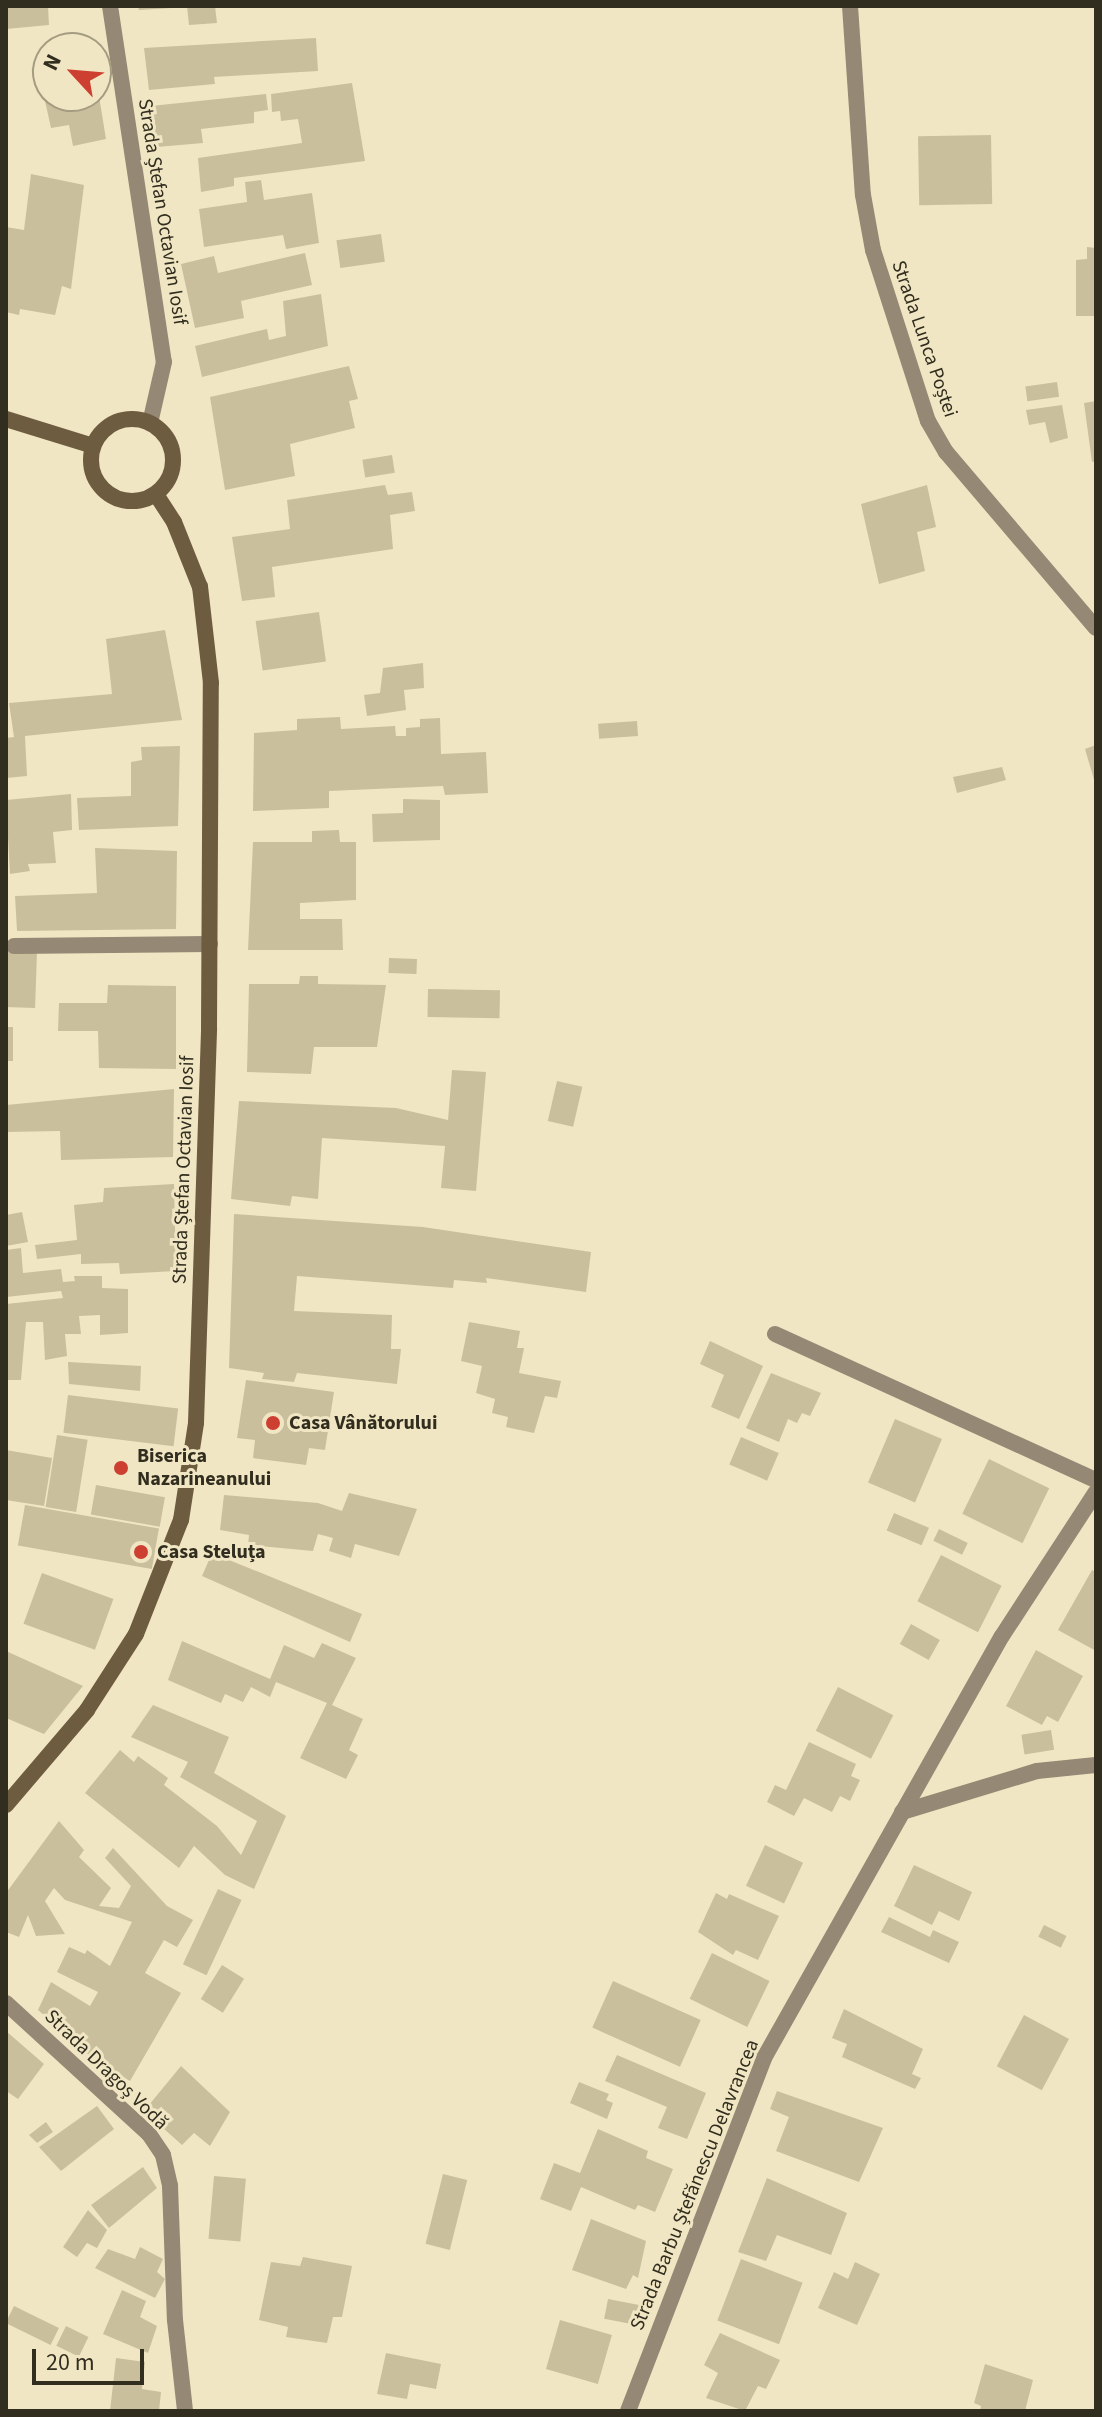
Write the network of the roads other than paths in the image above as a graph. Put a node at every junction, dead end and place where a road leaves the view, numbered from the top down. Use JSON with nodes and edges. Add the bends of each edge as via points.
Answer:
{"nodes":[{"id":1,"x":110,"y":6,"type":"edge"},
{"id":2,"x":850,"y":6,"type":"edge"},
{"id":3,"x":6,"y":419,"type":"edge"},
{"id":4,"x":150,"y":423,"type":"junction"},
{"id":5,"x":93,"y":446,"type":"junction"},
{"id":6,"x":156,"y":494,"type":"junction"},
{"id":7,"x":1096,"y":628,"type":"edge"},
{"id":8,"x":210,"y":944,"type":"junction"},
{"id":9,"x":14,"y":946,"type":"dead end"},
{"id":10,"x":775,"y":1334,"type":"dead end"},
{"id":11,"x":1096,"y":1480,"type":"edge"},
{"id":12,"x":1096,"y":1492,"type":"edge"},
{"id":13,"x":1096,"y":1765,"type":"edge"},
{"id":14,"x":6,"y":1805,"type":"edge"},
{"id":15,"x":902,"y":1812,"type":"junction"},
{"id":16,"x":6,"y":2003,"type":"edge"},
{"id":17,"x":185,"y":2411,"type":"edge"},
{"id":18,"x":628,"y":2411,"type":"edge"}],
"edges":[{"from":1,"to":4,"type":"street","name":"Strada Ștefan Octavian Iosif","via":[[163,347],[161,390]]},
{"from":2,"to":7,"type":"street","name":"Strada Lunca Poștei","via":[[863,195],[873,250],[928,421],[946,452]]},
{"from":3,"to":5,"type":"main road"},
{"from":4,"to":5,"type":"main road","via":[[123,420],[109,426]]},
{"from":4,"to":6,"type":"main road","via":[[161,431],[173,457],[166,484]]},
{"from":5,"to":6,"type":"main road","via":[[93,471],[107,492],[130,501]]},
{"from":6,"to":8,"type":"main road","name":"Strada Ștefan Octavian Iosif","via":[[189,553],[207,633]]},
{"from":8,"to":9,"type":"street"},
{"from":8,"to":14,"type":"main road","name":"Strada Ștefan Octavian Iosif","via":[[196,1423],[181,1520],[156,1593],[113,1673]]},
{"from":10,"to":11,"type":"street"},
{"from":12,"to":15,"type":"street","name":"Strada Barbu Ștefănescu Delavrancea","via":[[1002,1636]]},
{"from":13,"to":15,"type":"street","via":[[1037,1771]]},
{"from":15,"to":18,"type":"street","name":"Strada Barbu Ștefănescu Delavrancea","via":[[764,2058]]},
{"from":16,"to":17,"type":"street","name":"Strada Dragoș Vodă","via":[[149,2134],[163,2155],[170,2186]]}]}
